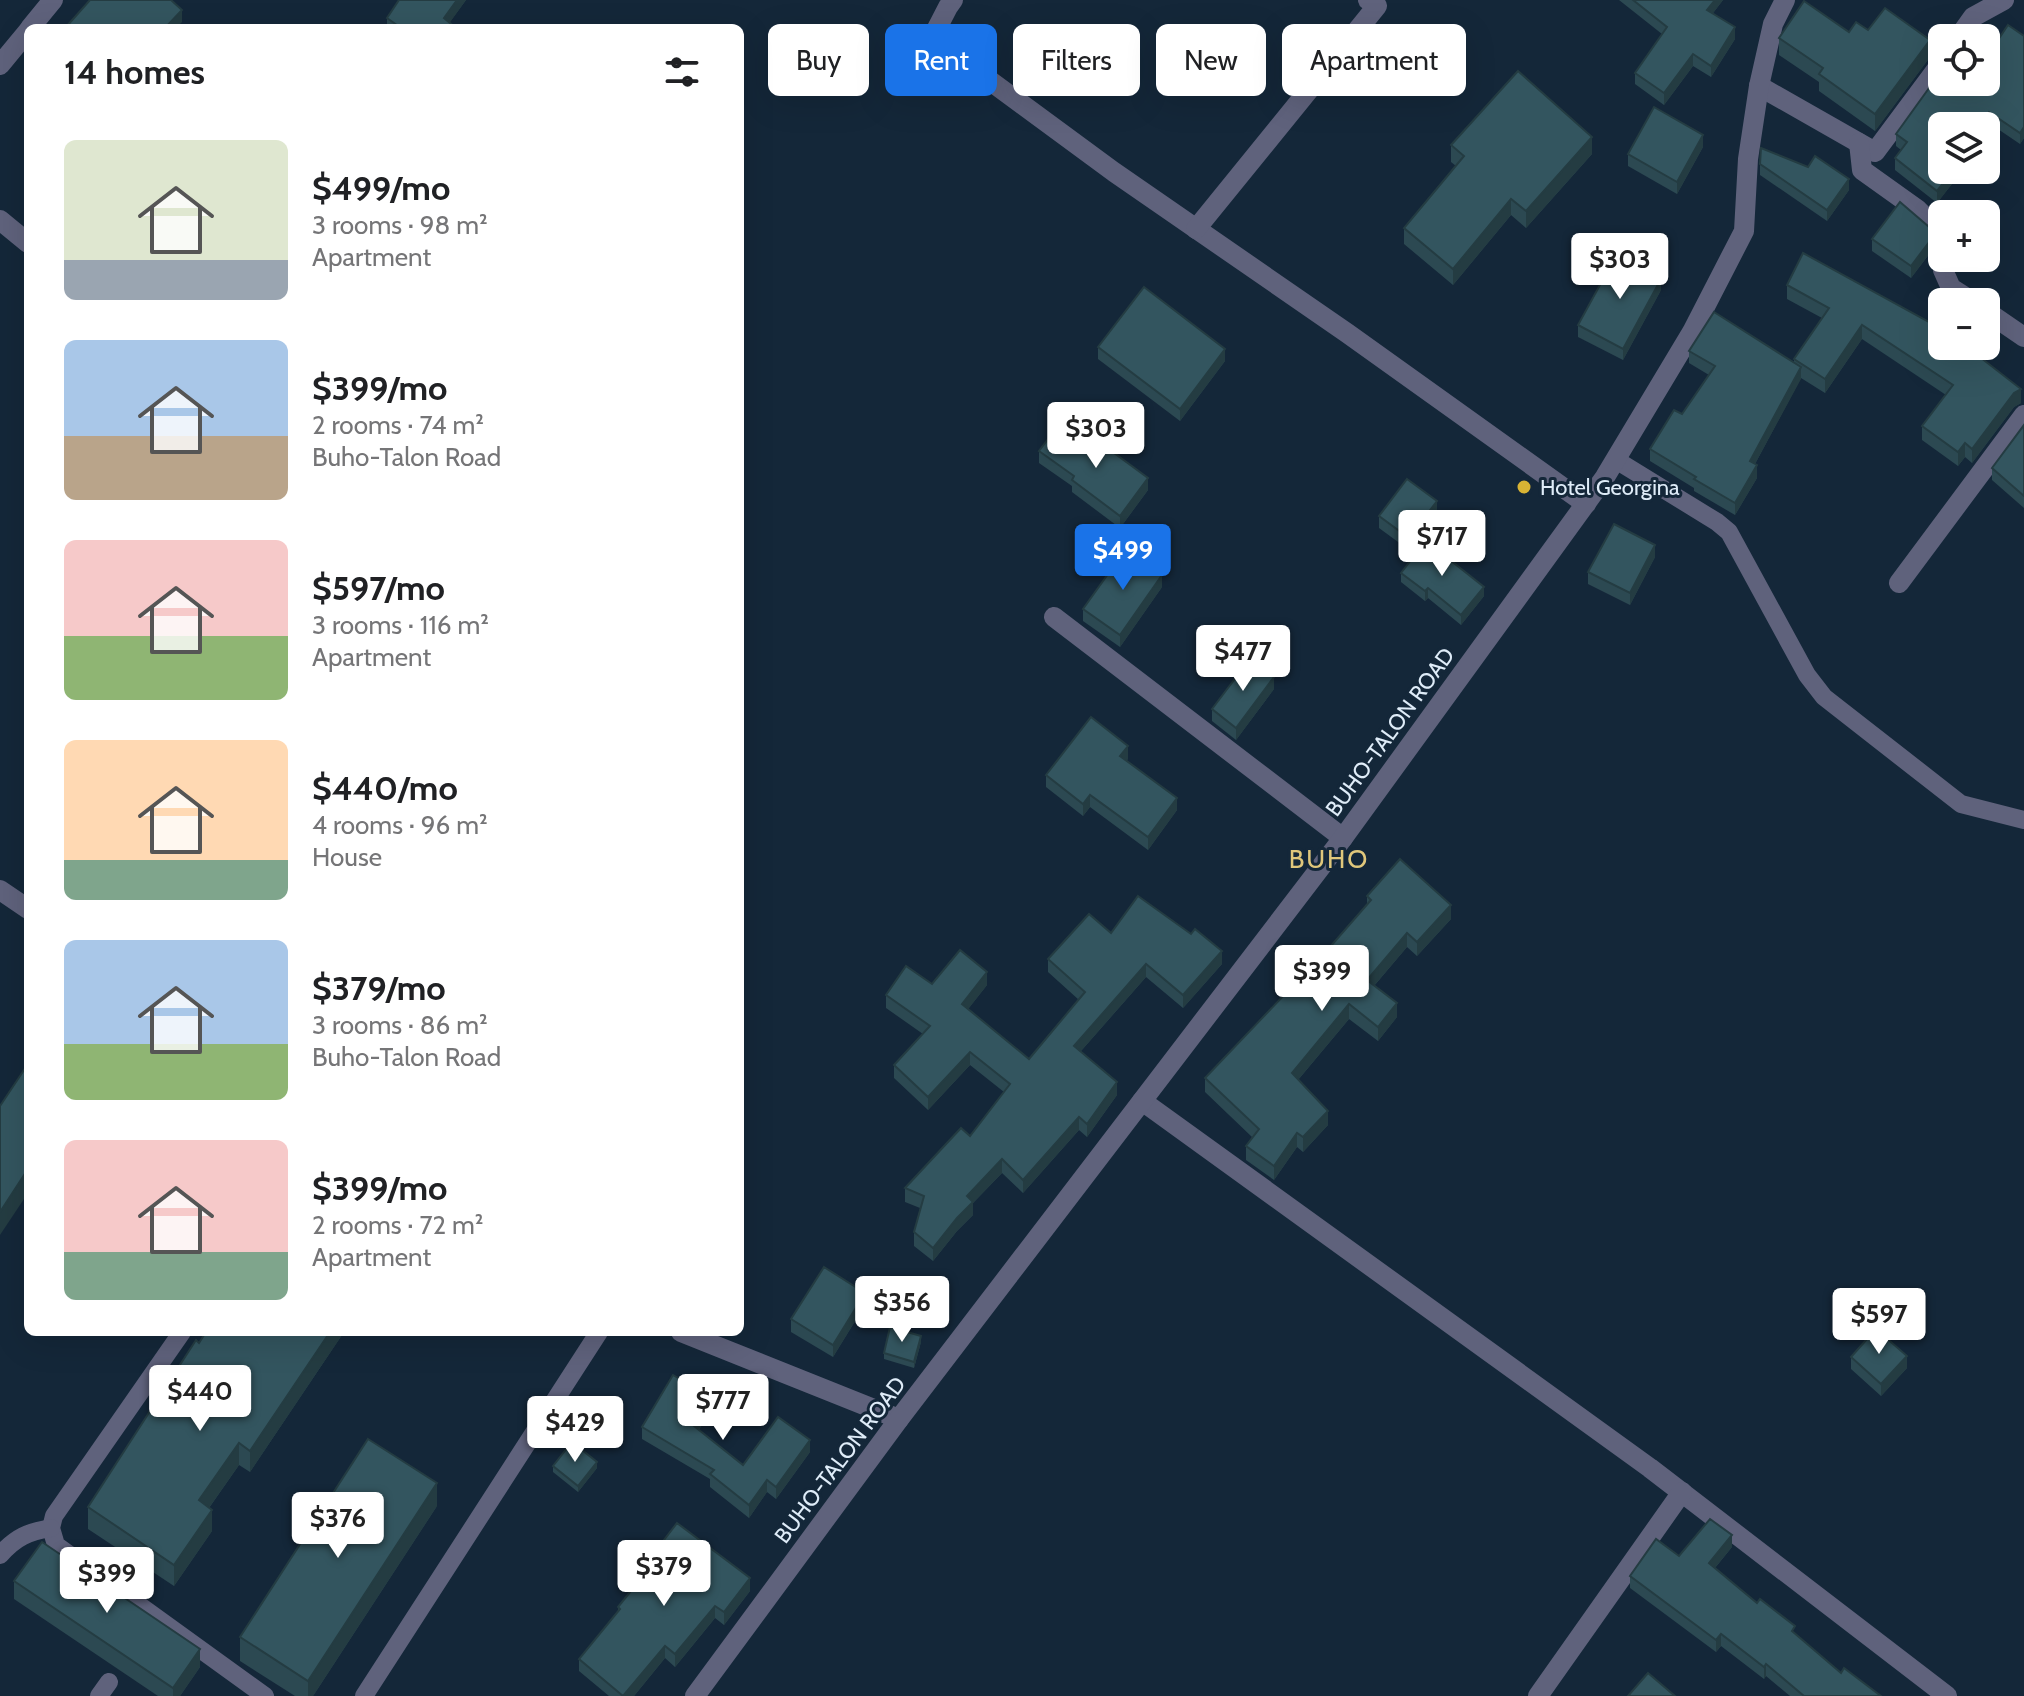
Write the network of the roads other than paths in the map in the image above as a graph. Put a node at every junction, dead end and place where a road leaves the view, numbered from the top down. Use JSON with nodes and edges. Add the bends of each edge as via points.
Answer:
{"nodes":[{"id":1,"x":53,"y":0,"type":"edge"},
{"id":2,"x":953,"y":0,"type":"edge"},
{"id":3,"x":1368,"y":0,"type":"edge"},
{"id":4,"x":1785,"y":0,"type":"edge"},
{"id":5,"x":2004,"y":0,"type":"edge"},
{"id":6,"x":33,"y":24,"type":"edge"},
{"id":7,"x":1968,"y":24,"type":"edge"},
{"id":8,"x":24,"y":35,"type":"edge"},
{"id":9,"x":0,"y":65,"type":"edge"},
{"id":10,"x":1928,"y":81,"type":"edge"},
{"id":11,"x":1759,"y":86,"type":"junction"},
{"id":12,"x":1859,"y":143,"type":"junction"},
{"id":13,"x":0,"y":220,"type":"edge"},
{"id":14,"x":1928,"y":220,"type":"edge"},
{"id":15,"x":1196,"y":229,"type":"junction"},
{"id":16,"x":24,"y":240,"type":"edge"},
{"id":17,"x":2000,"y":321,"type":"edge"},
{"id":18,"x":2024,"y":337,"type":"edge"},
{"id":19,"x":2024,"y":415,"type":"edge"},
{"id":20,"x":1616,"y":460,"type":"junction"},
{"id":21,"x":1586,"y":504,"type":"junction"},
{"id":22,"x":1899,"y":583,"type":"dead end"},
{"id":23,"x":1054,"y":617,"type":"dead end"},
{"id":24,"x":2024,"y":820,"type":"edge"},
{"id":25,"x":1343,"y":838,"type":"junction"},
{"id":26,"x":0,"y":890,"type":"edge"},
{"id":27,"x":24,"y":906,"type":"edge"},
{"id":28,"x":1142,"y":1101,"type":"junction"},
{"id":29,"x":179,"y":1336,"type":"edge"},
{"id":30,"x":596,"y":1336,"type":"edge"},
{"id":31,"x":691,"y":1336,"type":"edge"},
{"id":32,"x":899,"y":1419,"type":"junction"},
{"id":33,"x":1682,"y":1492,"type":"junction"},
{"id":34,"x":51,"y":1528,"type":"junction"},
{"id":35,"x":3,"y":1546,"type":"edge"},
{"id":36,"x":1549,"y":1692,"type":"edge"},
{"id":37,"x":265,"y":1696,"type":"edge"},
{"id":38,"x":364,"y":1696,"type":"edge"},
{"id":39,"x":695,"y":1696,"type":"edge"},
{"id":40,"x":1947,"y":1696,"type":"edge"}],
"edges":[{"from":1,"to":6,"type":"street"},
{"from":2,"to":15,"type":"street","via":[[932,38]]},
{"from":3,"to":15,"type":"street","via":[[1377,6]]},
{"from":4,"to":11,"type":"street","name":"BUHO-TALON ROAD","via":[[1773,24]]},
{"from":5,"to":7,"type":"street"},
{"from":8,"to":9,"type":"street"},
{"from":10,"to":12,"type":"street","via":[[1875,152]]},
{"from":11,"to":12,"type":"street"},
{"from":11,"to":20,"type":"street","name":"BUHO-TALON ROAD","via":[[1744,231]]},
{"from":12,"to":14,"type":"street","via":[[1862,170]]},
{"from":13,"to":16,"type":"street"},
{"from":15,"to":21,"type":"street"},
{"from":17,"to":18,"type":"street"},
{"from":19,"to":22,"type":"street"},
{"from":20,"to":21,"type":"street","name":"BUHO-TALON ROAD"},
{"from":20,"to":24,"type":"lane","via":[[1729,532],[1824,697],[1961,804]]},
{"from":21,"to":25,"type":"street","name":"BUHO-TALON ROAD"},
{"from":23,"to":25,"type":"street"},
{"from":25,"to":28,"type":"street","name":"BUHO-TALON ROAD"},
{"from":26,"to":27,"type":"street"},
{"from":28,"to":32,"type":"street","name":"BUHO-TALON ROAD"},
{"from":28,"to":33,"type":"street"},
{"from":29,"to":34,"type":"lane","via":[[54,1516]]},
{"from":30,"to":38,"type":"lane"},
{"from":31,"to":32,"type":"street"},
{"from":32,"to":39,"type":"street","name":"BUHO-TALON ROAD"},
{"from":33,"to":36,"type":"street"},
{"from":33,"to":40,"type":"street"},
{"from":34,"to":35,"type":"lane"},
{"from":34,"to":37,"type":"lane","via":[[56,1545]]}]}
